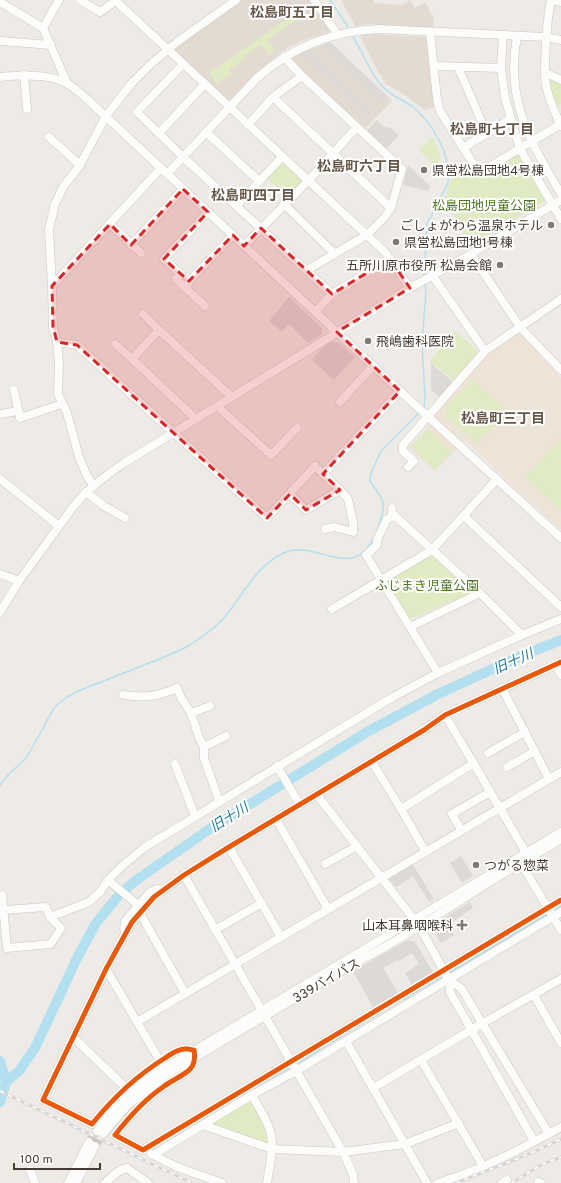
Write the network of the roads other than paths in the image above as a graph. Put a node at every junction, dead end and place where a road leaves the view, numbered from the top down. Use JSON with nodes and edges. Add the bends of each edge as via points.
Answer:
{"nodes":[{"id":1,"x":59,"y":0,"type":"edge"},
{"id":2,"x":81,"y":0,"type":"edge"},
{"id":3,"x":236,"y":0,"type":"edge"},
{"id":4,"x":314,"y":0,"type":"edge"},
{"id":5,"x":552,"y":0,"type":"edge"},
{"id":6,"x":117,"y":1,"type":"edge"},
{"id":7,"x":0,"y":2,"type":"edge"},
{"id":8,"x":561,"y":2,"type":"edge"},
{"id":9,"x":43,"y":28,"type":"junction"},
{"id":10,"x":430,"y":32,"type":"junction"},
{"id":11,"x":338,"y":34,"type":"junction"},
{"id":12,"x":503,"y":35,"type":"junction"},
{"id":13,"x":517,"y":36,"type":"junction"},
{"id":14,"x":546,"y":37,"type":"junction"},
{"id":15,"x":561,"y":40,"type":"edge"},
{"id":16,"x":0,"y":41,"type":"edge"},
{"id":17,"x":51,"y":45,"type":"junction"},
{"id":18,"x":168,"y":50,"type":"junction"},
{"id":19,"x":284,"y":57,"type":"junction"},
{"id":20,"x":183,"y":64,"type":"junction"},
{"id":21,"x":434,"y":66,"type":"junction"},
{"id":22,"x":458,"y":67,"type":"junction"},
{"id":23,"x":501,"y":68,"type":"junction"},
{"id":24,"x":546,"y":73,"type":"junction"},
{"id":25,"x":24,"y":75,"type":"junction"},
{"id":26,"x":302,"y":76,"type":"junction"},
{"id":27,"x":0,"y":77,"type":"edge"},
{"id":28,"x":561,"y":80,"type":"edge"},
{"id":29,"x":67,"y":84,"type":"junction"},
{"id":30,"x":205,"y":84,"type":"junction"},
{"id":31,"x":517,"y":96,"type":"junction"},
{"id":32,"x":273,"y":97,"type":"junction"},
{"id":33,"x":505,"y":98,"type":"junction"},
{"id":34,"x":229,"y":108,"type":"junction"},
{"id":35,"x":27,"y":109,"type":"dead end"},
{"id":36,"x":106,"y":116,"type":"junction"},
{"id":37,"x":510,"y":119,"type":"junction"},
{"id":38,"x":248,"y":125,"type":"junction"},
{"id":39,"x":561,"y":125,"type":"edge"},
{"id":40,"x":357,"y":127,"type":"junction"},
{"id":41,"x":206,"y":132,"type":"junction"},
{"id":42,"x":159,"y":133,"type":"junction"},
{"id":43,"x":487,"y":134,"type":"junction"},
{"id":44,"x":49,"y":137,"type":"dead end"},
{"id":45,"x":531,"y":142,"type":"junction"},
{"id":46,"x":463,"y":148,"type":"junction"},
{"id":47,"x":520,"y":149,"type":"junction"},
{"id":48,"x":333,"y":154,"type":"junction"},
{"id":49,"x":184,"y":156,"type":"junction"},
{"id":50,"x":282,"y":157,"type":"junction"},
{"id":51,"x":80,"y":165,"type":"junction"},
{"id":52,"x":164,"y":171,"type":"junction"},
{"id":53,"x":259,"y":181,"type":"junction"},
{"id":54,"x":308,"y":181,"type":"junction"},
{"id":55,"x":183,"y":189,"type":"junction"},
{"id":56,"x":561,"y":194,"type":"edge"},
{"id":57,"x":561,"y":200,"type":"edge"},
{"id":58,"x":284,"y":204,"type":"junction"},
{"id":59,"x":237,"y":205,"type":"junction"},
{"id":60,"x":554,"y":205,"type":"junction"},
{"id":61,"x":392,"y":208,"type":"junction"},
{"id":62,"x":208,"y":212,"type":"junction"},
{"id":63,"x":561,"y":219,"type":"edge"},
{"id":64,"x":110,"y":224,"type":"junction"},
{"id":65,"x":261,"y":228,"type":"junction"},
{"id":66,"x":233,"y":235,"type":"junction"},
{"id":67,"x":367,"y":235,"type":"junction"},
{"id":68,"x":131,"y":245,"type":"junction"},
{"id":69,"x":244,"y":246,"type":"junction"},
{"id":70,"x":141,"y":253,"type":"dead end"},
{"id":71,"x":335,"y":254,"type":"junction"},
{"id":72,"x":471,"y":254,"type":"junction"},
{"id":73,"x":390,"y":259,"type":"junction"},
{"id":74,"x":307,"y":270,"type":"junction"},
{"id":75,"x":431,"y":276,"type":"junction"},
{"id":76,"x":52,"y":286,"type":"junction"},
{"id":77,"x":410,"y":288,"type":"junction"},
{"id":78,"x":187,"y":289,"type":"junction"},
{"id":79,"x":332,"y":294,"type":"junction"},
{"id":80,"x":561,"y":299,"type":"edge"},
{"id":81,"x":205,"y":306,"type":"dead end"},
{"id":82,"x":315,"y":312,"type":"junction"},
{"id":83,"x":143,"y":314,"type":"dead end"},
{"id":84,"x":520,"y":327,"type":"junction"},
{"id":85,"x":159,"y":330,"type":"junction"},
{"id":86,"x":337,"y":332,"type":"junction"},
{"id":87,"x":57,"y":342,"type":"junction"},
{"id":88,"x":115,"y":344,"type":"dead end"},
{"id":89,"x":485,"y":351,"type":"junction"},
{"id":90,"x":132,"y":359,"type":"junction"},
{"id":91,"x":373,"y":366,"type":"junction"},
{"id":92,"x":561,"y":370,"type":"edge"},
{"id":93,"x":14,"y":390,"type":"dead end"},
{"id":94,"x":400,"y":391,"type":"junction"},
{"id":95,"x":232,"y":397,"type":"junction"},
{"id":96,"x":340,"y":402,"type":"dead end"},
{"id":97,"x":62,"y":404,"type":"junction"},
{"id":98,"x":217,"y":406,"type":"junction"},
{"id":99,"x":18,"y":411,"type":"junction"},
{"id":100,"x":0,"y":414,"type":"edge"},
{"id":101,"x":427,"y":415,"type":"junction"},
{"id":102,"x":196,"y":419,"type":"junction"},
{"id":103,"x":297,"y":428,"type":"dead end"},
{"id":104,"x":173,"y":433,"type":"junction"},
{"id":105,"x":408,"y":467,"type":"dead end"},
{"id":106,"x":323,"y":474,"type":"junction"},
{"id":107,"x":0,"y":479,"type":"edge"},
{"id":108,"x":497,"y":480,"type":"junction"},
{"id":109,"x":93,"y":485,"type":"junction"},
{"id":110,"x":340,"y":490,"type":"junction"},
{"id":111,"x":86,"y":492,"type":"junction"},
{"id":112,"x":290,"y":494,"type":"junction"},
{"id":113,"x":464,"y":516,"type":"junction"},
{"id":114,"x":125,"y":518,"type":"dead end"},
{"id":115,"x":59,"y":526,"type":"junction"},
{"id":116,"x":325,"y":529,"type":"dead end"},
{"id":117,"x":561,"y":538,"type":"edge"},
{"id":118,"x":432,"y":550,"type":"junction"},
{"id":119,"x":0,"y":574,"type":"edge"},
{"id":120,"x":382,"y":580,"type":"junction"},
{"id":121,"x":19,"y":581,"type":"junction"},
{"id":122,"x":480,"y":593,"type":"junction"},
{"id":123,"x":561,"y":607,"type":"edge"},
{"id":124,"x":332,"y":609,"type":"dead end"},
{"id":125,"x":0,"y":612,"type":"edge"},
{"id":126,"x":561,"y":619,"type":"edge"},
{"id":127,"x":410,"y":627,"type":"junction"},
{"id":128,"x":522,"y":634,"type":"junction"},
{"id":129,"x":558,"y":663,"type":"edge"},
{"id":130,"x":438,"y":674,"type":"junction"},
{"id":131,"x":561,"y":674,"type":"edge"},
{"id":132,"x":502,"y":688,"type":"junction"},
{"id":133,"x":123,"y":695,"type":"dead end"},
{"id":134,"x":210,"y":706,"type":"dead end"},
{"id":135,"x":191,"y":713,"type":"junction"},
{"id":136,"x":445,"y":715,"type":"junction"},
{"id":137,"x":525,"y":732,"type":"junction"},
{"id":138,"x":226,"y":736,"type":"dead end"},
{"id":139,"x":204,"y":747,"type":"junction"},
{"id":140,"x":535,"y":751,"type":"junction"},
{"id":141,"x":488,"y":753,"type":"dead end"},
{"id":142,"x":372,"y":762,"type":"junction"},
{"id":143,"x":474,"y":763,"type":"junction"},
{"id":144,"x":175,"y":764,"type":"dead end"},
{"id":145,"x":507,"y":767,"type":"dead end"},
{"id":146,"x":278,"y":768,"type":"junction"},
{"id":147,"x":561,"y":772,"type":"edge"},
{"id":148,"x":549,"y":778,"type":"junction"},
{"id":149,"x":490,"y":792,"type":"junction"},
{"id":150,"x":317,"y":795,"type":"junction"},
{"id":151,"x":219,"y":801,"type":"junction"},
{"id":152,"x":300,"y":805,"type":"junction"},
{"id":153,"x":500,"y":808,"type":"junction"},
{"id":154,"x":401,"y":809,"type":"junction"},
{"id":155,"x":195,"y":816,"type":"junction"},
{"id":156,"x":276,"y":819,"type":"junction"},
{"id":157,"x":461,"y":830,"type":"junction"},
{"id":158,"x":561,"y":832,"type":"edge"},
{"id":159,"x":561,"y":840,"type":"edge"},
{"id":160,"x":357,"y":846,"type":"junction"},
{"id":161,"x":229,"y":847,"type":"junction"},
{"id":162,"x":425,"y":851,"type":"junction"},
{"id":163,"x":528,"y":855,"type":"junction"},
{"id":164,"x":520,"y":860,"type":"junction"},
{"id":165,"x":325,"y":864,"type":"dead end"},
{"id":166,"x":184,"y":875,"type":"junction"},
{"id":167,"x":381,"y":878,"type":"junction"},
{"id":168,"x":109,"y":881,"type":"junction"},
{"id":169,"x":2,"y":895,"type":"dead end"},
{"id":170,"x":561,"y":900,"type":"edge"},
{"id":171,"x":262,"y":903,"type":"junction"},
{"id":172,"x":138,"y":907,"type":"junction"},
{"id":173,"x":548,"y":908,"type":"junction"},
{"id":174,"x":4,"y":910,"type":"junction"},
{"id":175,"x":328,"y":910,"type":"junction"},
{"id":176,"x":561,"y":912,"type":"edge"},
{"id":177,"x":50,"y":917,"type":"junction"},
{"id":178,"x":553,"y":917,"type":"junction"},
{"id":179,"x":414,"y":919,"type":"junction"},
{"id":180,"x":419,"y":926,"type":"junction"},
{"id":181,"x":215,"y":930,"type":"junction"},
{"id":182,"x":561,"y":930,"type":"edge"},
{"id":183,"x":281,"y":937,"type":"junction"},
{"id":184,"x":235,"y":964,"type":"junction"},
{"id":185,"x":106,"y":969,"type":"junction"},
{"id":186,"x":444,"y":970,"type":"junction"},
{"id":187,"x":561,"y":979,"type":"edge"},
{"id":188,"x":449,"y":980,"type":"junction"},
{"id":189,"x":185,"y":993,"type":"junction"},
{"id":190,"x":534,"y":995,"type":"junction"},
{"id":191,"x":263,"y":1013,"type":"junction"},
{"id":192,"x":137,"y":1022,"type":"junction"},
{"id":193,"x":483,"y":1023,"type":"junction"},
{"id":194,"x":471,"y":1030,"type":"junction"},
{"id":195,"x":73,"y":1037,"type":"junction"},
{"id":196,"x":346,"y":1041,"type":"junction"},
{"id":197,"x":561,"y":1042,"type":"edge"},
{"id":198,"x":194,"y":1054,"type":"junction"},
{"id":199,"x":421,"y":1060,"type":"junction"},
{"id":200,"x":160,"y":1061,"type":"junction"},
{"id":201,"x":291,"y":1061,"type":"junction"},
{"id":202,"x":296,"y":1070,"type":"junction"},
{"id":203,"x":125,"y":1088,"type":"junction"},
{"id":204,"x":373,"y":1088,"type":"junction"},
{"id":205,"x":252,"y":1095,"type":"junction"},
{"id":206,"x":459,"y":1123,"type":"junction"},
{"id":207,"x":203,"y":1125,"type":"junction"},
{"id":208,"x":561,"y":1127,"type":"edge"},
{"id":209,"x":100,"y":1133,"type":"tunnel mouth"},
{"id":210,"x":548,"y":1134,"type":"junction"},
{"id":211,"x":534,"y":1141,"type":"junction"},
{"id":212,"x":405,"y":1144,"type":"junction"},
{"id":213,"x":272,"y":1149,"type":"junction"},
{"id":214,"x":142,"y":1150,"type":"junction"},
{"id":215,"x":343,"y":1152,"type":"junction"},
{"id":216,"x":153,"y":1155,"type":"junction"},
{"id":217,"x":483,"y":1166,"type":"junction"},
{"id":218,"x":30,"y":1170,"type":"dead end"},
{"id":219,"x":36,"y":1183,"type":"edge"},
{"id":220,"x":68,"y":1183,"type":"edge"},
{"id":221,"x":76,"y":1183,"type":"edge"},
{"id":222,"x":105,"y":1183,"type":"edge"},
{"id":223,"x":148,"y":1183,"type":"edge"},
{"id":224,"x":222,"y":1183,"type":"edge"},
{"id":225,"x":267,"y":1183,"type":"edge"},
{"id":226,"x":354,"y":1183,"type":"edge"},
{"id":227,"x":427,"y":1183,"type":"edge"},
{"id":228,"x":438,"y":1183,"type":"edge"}],
"edges":[{"from":1,"to":9,"type":"street"},
{"from":2,"to":6,"type":"street","via":[[100,12]]},
{"from":3,"to":18,"type":"street"},
{"from":4,"to":11,"type":"street"},
{"from":5,"to":8,"type":"street"},
{"from":5,"to":14,"type":"street"},
{"from":6,"to":18,"type":"street"},
{"from":7,"to":9,"type":"street"},
{"from":9,"to":17,"type":"street"},
{"from":10,"to":11,"type":"street","via":[[378,29]]},
{"from":10,"to":12,"type":"street"},
{"from":10,"to":21,"type":"street"},
{"from":11,"to":19,"type":"street"},
{"from":12,"to":13,"type":"street"},
{"from":12,"to":23,"type":"street"},
{"from":13,"to":14,"type":"street"},
{"from":13,"to":31,"type":"street","via":[[514,70]]},
{"from":14,"to":15,"type":"street"},
{"from":14,"to":24,"type":"street"},
{"from":16,"to":17,"type":"street"},
{"from":17,"to":29,"type":"street"},
{"from":18,"to":20,"type":"street"},
{"from":18,"to":36,"type":"street","via":[[141,73]]},
{"from":19,"to":26,"type":"street"},
{"from":19,"to":34,"type":"street","via":[[257,78]]},
{"from":20,"to":30,"type":"street"},
{"from":20,"to":42,"type":"street","via":[[137,112]]},
{"from":21,"to":22,"type":"street"},
{"from":21,"to":46,"type":"street","via":[[440,111]]},
{"from":22,"to":23,"type":"street"},
{"from":22,"to":43,"type":"street"},
{"from":23,"to":33,"type":"street"},
{"from":24,"to":28,"type":"street"},
{"from":24,"to":39,"type":"street","via":[[550,100]]},
{"from":25,"to":27,"type":"street"},
{"from":25,"to":29,"type":"street","via":[[39,76]]},
{"from":25,"to":35,"type":"street"},
{"from":26,"to":32,"type":"street"},
{"from":26,"to":40,"type":"street"},
{"from":29,"to":36,"type":"street"},
{"from":30,"to":34,"type":"street"},
{"from":30,"to":42,"type":"street"},
{"from":31,"to":33,"type":"street"},
{"from":31,"to":45,"type":"street","via":[[521,117]]},
{"from":32,"to":38,"type":"street"},
{"from":32,"to":48,"type":"street"},
{"from":33,"to":37,"type":"street"},
{"from":34,"to":38,"type":"street"},
{"from":34,"to":41,"type":"street"},
{"from":36,"to":51,"type":"street"},
{"from":36,"to":52,"type":"street"},
{"from":37,"to":43,"type":"street"},
{"from":37,"to":47,"type":"street"},
{"from":38,"to":50,"type":"street"},
{"from":39,"to":45,"type":"street"},
{"from":40,"to":48,"type":"street"},
{"from":40,"to":61,"type":"street","via":[[402,169]]},
{"from":41,"to":49,"type":"street"},
{"from":41,"to":53,"type":"street"},
{"from":42,"to":49,"type":"street"},
{"from":43,"to":46,"type":"street"},
{"from":44,"to":51,"type":"street"},
{"from":45,"to":47,"type":"street"},
{"from":45,"to":56,"type":"street"},
{"from":46,"to":47,"type":"street","via":[[479,173]]},
{"from":47,"to":60,"type":"street"},
{"from":48,"to":54,"type":"street"},
{"from":48,"to":61,"type":"street"},
{"from":49,"to":52,"type":"street"},
{"from":49,"to":59,"type":"street"},
{"from":50,"to":53,"type":"street"},
{"from":50,"to":54,"type":"street"},
{"from":51,"to":76,"type":"street","via":[[63,187],[48,229]]},
{"from":52,"to":55,"type":"street"},
{"from":52,"to":64,"type":"street"},
{"from":53,"to":59,"type":"street"},
{"from":54,"to":58,"type":"street"},
{"from":54,"to":67,"type":"street"},
{"from":55,"to":62,"type":"street"},
{"from":55,"to":68,"type":"street"},
{"from":57,"to":60,"type":"street"},
{"from":58,"to":65,"type":"street"},
{"from":58,"to":71,"type":"street"},
{"from":59,"to":65,"type":"street"},
{"from":60,"to":63,"type":"street"},
{"from":60,"to":72,"type":"street"},
{"from":61,"to":67,"type":"street"},
{"from":62,"to":66,"type":"street"},
{"from":62,"to":78,"type":"street","via":[[164,259],[181,274],[176,279]]},
{"from":64,"to":68,"type":"street"},
{"from":64,"to":76,"type":"street"},
{"from":65,"to":69,"type":"street"},
{"from":65,"to":74,"type":"street"},
{"from":66,"to":69,"type":"street"},
{"from":66,"to":78,"type":"street","via":[[191,279]]},
{"from":67,"to":71,"type":"street"},
{"from":67,"to":73,"type":"street"},
{"from":68,"to":70,"type":"street"},
{"from":69,"to":82,"type":"street"},
{"from":71,"to":74,"type":"street"},
{"from":72,"to":75,"type":"street"},
{"from":72,"to":84,"type":"street"},
{"from":73,"to":77,"type":"street"},
{"from":73,"to":79,"type":"street"},
{"from":74,"to":79,"type":"street"},
{"from":75,"to":77,"type":"street"},
{"from":75,"to":89,"type":"street"},
{"from":76,"to":87,"type":"street","via":[[53,327]]},
{"from":77,"to":86,"type":"street"},
{"from":78,"to":81,"type":"street"},
{"from":79,"to":82,"type":"street"},
{"from":80,"to":84,"type":"street"},
{"from":82,"to":86,"type":"street"},
{"from":83,"to":85,"type":"street"},
{"from":84,"to":89,"type":"street"},
{"from":84,"to":92,"type":"street"},
{"from":85,"to":90,"type":"street"},
{"from":85,"to":95,"type":"street"},
{"from":86,"to":91,"type":"street"},
{"from":86,"to":95,"type":"street"},
{"from":87,"to":97,"type":"street","via":[[58,394]]},
{"from":87,"to":104,"type":"street","via":[[77,345]]},
{"from":88,"to":90,"type":"street"},
{"from":89,"to":101,"type":"street"},
{"from":90,"to":102,"type":"street"},
{"from":91,"to":94,"type":"street"},
{"from":91,"to":96,"type":"street"},
{"from":93,"to":99,"type":"street"},
{"from":94,"to":101,"type":"street"},
{"from":94,"to":106,"type":"street"},
{"from":95,"to":98,"type":"street"},
{"from":97,"to":99,"type":"street","via":[[20,418]]},
{"from":97,"to":109,"type":"street","via":[[67,413],[79,457]]},
{"from":98,"to":102,"type":"street"},
{"from":98,"to":103,"type":"street","via":[[271,455]]},
{"from":99,"to":100,"type":"street"},
{"from":101,"to":105,"type":"street","via":[[402,445],[403,451],[414,461]]},
{"from":101,"to":108,"type":"street"},
{"from":102,"to":104,"type":"street"},
{"from":104,"to":109,"type":"street"},
{"from":104,"to":112,"type":"street","via":[[267,518]]},
{"from":106,"to":110,"type":"street"},
{"from":106,"to":112,"type":"street","via":[[315,466]]},
{"from":107,"to":115,"type":"street"},
{"from":108,"to":113,"type":"street"},
{"from":108,"to":117,"type":"street"},
{"from":109,"to":111,"type":"street"},
{"from":110,"to":112,"type":"street","via":[[306,510]]},
{"from":110,"to":116,"type":"street","via":[[348,499],[353,532],[334,527]]},
{"from":111,"to":114,"type":"street"},
{"from":111,"to":115,"type":"street"},
{"from":113,"to":118,"type":"street"},
{"from":113,"to":123,"type":"street"},
{"from":115,"to":121,"type":"street"},
{"from":118,"to":120,"type":"street"},
{"from":118,"to":120,"type":"street","via":[[393,512],[387,519],[377,545],[366,555]]},
{"from":118,"to":122,"type":"street"},
{"from":119,"to":121,"type":"street"},
{"from":120,"to":124,"type":"street"},
{"from":120,"to":127,"type":"street"},
{"from":121,"to":125,"type":"street"},
{"from":122,"to":127,"type":"street"},
{"from":122,"to":128,"type":"street"},
{"from":126,"to":128,"type":"street"},
{"from":127,"to":130,"type":"street"},
{"from":128,"to":130,"type":"street"},
{"from":129,"to":131,"type":"street"},
{"from":129,"to":132,"type":"street"},
{"from":130,"to":146,"type":"street","via":[[393,697]]},
{"from":132,"to":136,"type":"street"},
{"from":132,"to":137,"type":"street"},
{"from":133,"to":135,"type":"street","via":[[144,698],[162,695],[178,688]]},
{"from":134,"to":135,"type":"street"},
{"from":135,"to":139,"type":"street"},
{"from":136,"to":142,"type":"street"},
{"from":136,"to":143,"type":"street"},
{"from":137,"to":140,"type":"street"},
{"from":137,"to":141,"type":"street"},
{"from":138,"to":139,"type":"street"},
{"from":139,"to":151,"type":"street","via":[[204,758]]},
{"from":140,"to":145,"type":"street"},
{"from":140,"to":148,"type":"street"},
{"from":142,"to":150,"type":"street"},
{"from":142,"to":154,"type":"street"},
{"from":143,"to":149,"type":"street"},
{"from":143,"to":154,"type":"street"},
{"from":144,"to":155,"type":"street"},
{"from":146,"to":151,"type":"street"},
{"from":146,"to":152,"type":"street"},
{"from":147,"to":148,"type":"street"},
{"from":148,"to":153,"type":"street"},
{"from":149,"to":153,"type":"street"},
{"from":149,"to":157,"type":"street","via":[[452,814]]},
{"from":150,"to":152,"type":"street"},
{"from":150,"to":160,"type":"street"},
{"from":151,"to":155,"type":"street"},
{"from":152,"to":156,"type":"street"},
{"from":153,"to":157,"type":"street"},
{"from":153,"to":163,"type":"street"},
{"from":154,"to":162,"type":"street"},
{"from":155,"to":168,"type":"street","via":[[145,847]]},
{"from":156,"to":161,"type":"street"},
{"from":156,"to":175,"type":"street"},
{"from":157,"to":162,"type":"street"},
{"from":158,"to":163,"type":"street"},
{"from":159,"to":163,"type":"street"},
{"from":160,"to":165,"type":"street"},
{"from":160,"to":167,"type":"street"},
{"from":161,"to":166,"type":"street"},
{"from":161,"to":171,"type":"street"},
{"from":162,"to":167,"type":"street"},
{"from":163,"to":164,"type":"street"},
{"from":164,"to":173,"type":"street"},
{"from":164,"to":179,"type":"street"},
{"from":164,"to":180,"type":"street","name":"339バイパス"},
{"from":166,"to":172,"type":"street"},
{"from":166,"to":181,"type":"street"},
{"from":167,"to":175,"type":"street"},
{"from":167,"to":179,"type":"street"},
{"from":168,"to":172,"type":"street"},
{"from":168,"to":177,"type":"street","via":[[89,902]]},
{"from":169,"to":174,"type":"street"},
{"from":170,"to":173,"type":"street"},
{"from":171,"to":181,"type":"street"},
{"from":171,"to":183,"type":"street"},
{"from":172,"to":185,"type":"street"},
{"from":172,"to":189,"type":"street"},
{"from":173,"to":178,"type":"street"},
{"from":173,"to":186,"type":"street"},
{"from":174,"to":177,"type":"street","via":[[46,907]]},
{"from":174,"to":177,"type":"street","via":[[7,948],[51,944],[61,928]]},
{"from":175,"to":183,"type":"street"},
{"from":176,"to":178,"type":"street"},
{"from":178,"to":182,"type":"street"},
{"from":178,"to":188,"type":"street"},
{"from":179,"to":180,"type":"street"},
{"from":179,"to":191,"type":"street"},
{"from":180,"to":186,"type":"street"},
{"from":180,"to":191,"type":"street","name":"339バイパス"},
{"from":181,"to":184,"type":"street"},
{"from":183,"to":184,"type":"street"},
{"from":184,"to":189,"type":"street"},
{"from":184,"to":191,"type":"street"},
{"from":185,"to":192,"type":"street"},
{"from":185,"to":195,"type":"street"},
{"from":186,"to":188,"type":"street"},
{"from":186,"to":201,"type":"street"},
{"from":187,"to":190,"type":"street"},
{"from":188,"to":193,"type":"street","via":[[461,988]]},
{"from":188,"to":194,"type":"street","via":[[450,992]]},
{"from":188,"to":196,"type":"street"},
{"from":189,"to":192,"type":"street"},
{"from":190,"to":193,"type":"street"},
{"from":190,"to":197,"type":"street"},
{"from":191,"to":198,"type":"street"},
{"from":191,"to":201,"type":"street"},
{"from":192,"to":200,"type":"street"},
{"from":193,"to":194,"type":"street"},
{"from":193,"to":210,"type":"street"},
{"from":194,"to":199,"type":"street"},
{"from":194,"to":211,"type":"street"},
{"from":195,"to":203,"type":"street"},
{"from":195,"to":203,"type":"street","via":[[43,1100],[92,1124]]},
{"from":196,"to":202,"type":"street"},
{"from":196,"to":204,"type":"street"},
{"from":198,"to":200,"type":"street","via":[[185,1048]]},
{"from":198,"to":209,"type":"street","via":[[155,1074],[136,1088],[112,1112]]},
{"from":198,"to":214,"type":"street","via":[[191,1068],[148,1098],[115,1135]]},
{"from":199,"to":204,"type":"street"},
{"from":199,"to":206,"type":"street"},
{"from":200,"to":203,"type":"street"},
{"from":201,"to":202,"type":"street"},
{"from":201,"to":214,"type":"street"},
{"from":202,"to":205,"type":"street"},
{"from":202,"to":215,"type":"street"},
{"from":204,"to":212,"type":"street"},
{"from":205,"to":207,"type":"street"},
{"from":205,"to":213,"type":"street","via":[[271,1134]]},
{"from":206,"to":212,"type":"street"},
{"from":206,"to":217,"type":"street"},
{"from":207,"to":213,"type":"street"},
{"from":207,"to":216,"type":"street"},
{"from":208,"to":210,"type":"street"},
{"from":210,"to":211,"type":"street"},
{"from":211,"to":217,"type":"street"},
{"from":212,"to":215,"type":"street"},
{"from":212,"to":227,"type":"street"},
{"from":213,"to":215,"type":"street"},
{"from":213,"to":225,"type":"street"},
{"from":214,"to":216,"type":"street"},
{"from":215,"to":226,"type":"street","via":[[353,1174]]},
{"from":216,"to":224,"type":"street","via":[[177,1167]]},
{"from":217,"to":228,"type":"street"},
{"from":218,"to":219,"type":"street"},
{"from":220,"to":221,"type":"street","via":[[92,1144]]},
{"from":222,"to":223,"type":"street","via":[[123,1168],[127,1168]]}]}
